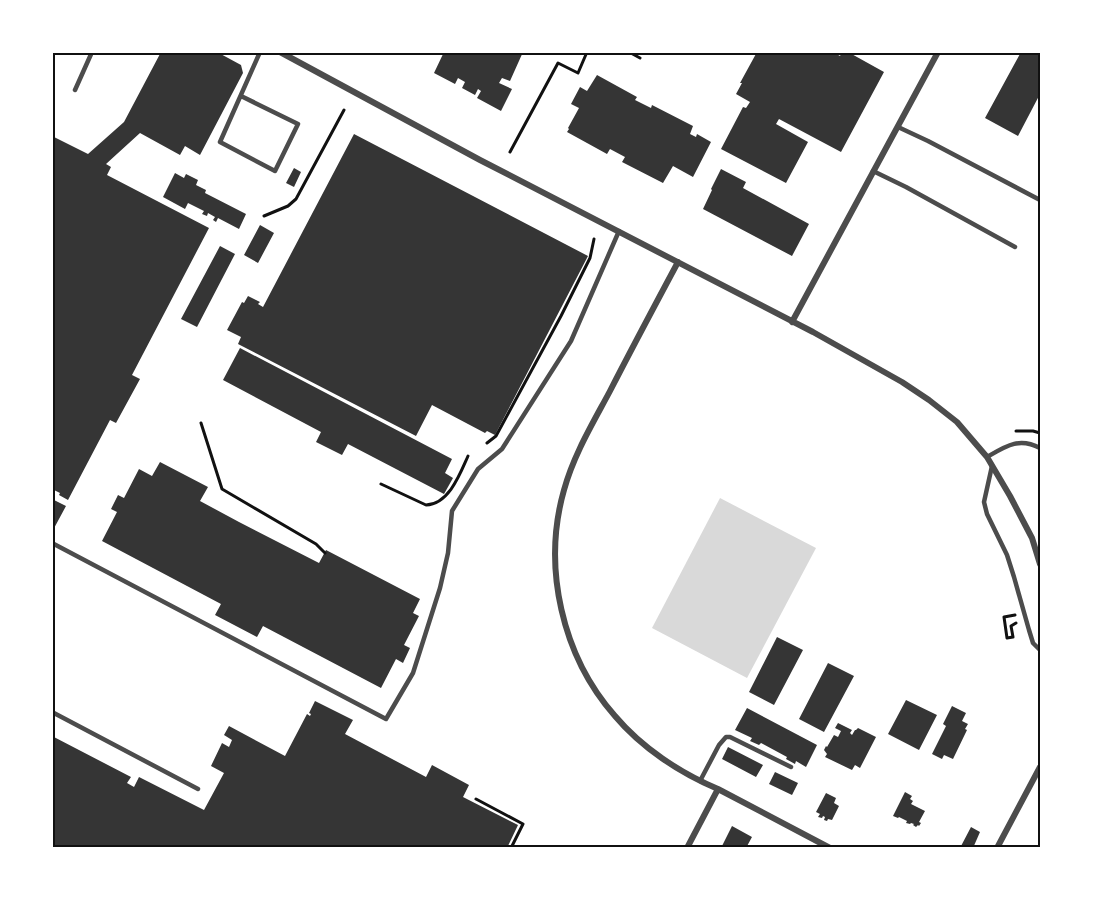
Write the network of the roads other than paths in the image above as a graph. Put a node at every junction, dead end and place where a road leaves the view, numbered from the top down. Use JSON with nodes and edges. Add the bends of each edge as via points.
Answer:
{"nodes":[{"id":1,"x":92,"y":52,"type":"edge"},
{"id":2,"x":260,"y":52,"type":"edge"},
{"id":3,"x":280,"y":52,"type":"edge"},
{"id":4,"x":938,"y":52,"type":"edge"},
{"id":5,"x":75,"y":90,"type":"dead end"},
{"id":6,"x":241,"y":96,"type":"junction"},
{"id":7,"x":898,"y":127,"type":"junction"},
{"id":8,"x":873,"y":171,"type":"junction"},
{"id":9,"x":1041,"y":200,"type":"edge"},
{"id":10,"x":619,"y":231,"type":"junction"},
{"id":11,"x":1016,"y":247,"type":"dead end"},
{"id":12,"x":678,"y":262,"type":"junction"},
{"id":13,"x":792,"y":322,"type":"junction"},
{"id":14,"x":1041,"y":448,"type":"edge"},
{"id":15,"x":987,"y":457,"type":"junction"},
{"id":16,"x":992,"y":466,"type":"junction"},
{"id":17,"x":52,"y":543,"type":"edge"},
{"id":18,"x":1041,"y":564,"type":"edge"},
{"id":19,"x":1041,"y":650,"type":"edge"},
{"id":20,"x":52,"y":712,"type":"edge"},
{"id":21,"x":791,"y":767,"type":"dead end"},
{"id":22,"x":1041,"y":767,"type":"edge"},
{"id":23,"x":700,"y":781,"type":"junction"},
{"id":24,"x":198,"y":789,"type":"dead end"},
{"id":25,"x":718,"y":789,"type":"junction"},
{"id":26,"x":687,"y":848,"type":"edge"},
{"id":27,"x":830,"y":848,"type":"edge"},
{"id":28,"x":997,"y":848,"type":"edge"}],
"edges":[{"from":1,"to":5,"type":"lane"},
{"from":2,"to":6,"type":"lane"},
{"from":3,"to":10,"type":"street"},
{"from":4,"to":7,"type":"street"},
{"from":6,"to":6,"type":"lane","via":[[220,142],[275,171],[298,124]]},
{"from":7,"to":8,"type":"street"},
{"from":7,"to":9,"type":"lane"},
{"from":8,"to":11,"type":"lane"},
{"from":8,"to":13,"type":"street"},
{"from":10,"to":12,"type":"street"},
{"from":10,"to":17,"type":"lane","via":[[571,341],[502,449],[478,469],[452,511],[448,554],[413,673],[387,719]]},
{"from":12,"to":13,"type":"street"},
{"from":12,"to":23,"type":"street","via":[[571,468],[559,513],[555,571],[566,628],[595,691],[636,737]]},
{"from":13,"to":15,"type":"street","via":[[929,400],[957,422]]},
{"from":14,"to":15,"type":"lane","via":[[1020,442]]},
{"from":15,"to":16,"type":"street"},
{"from":16,"to":18,"type":"street","via":[[1011,496]]},
{"from":16,"to":19,"type":"lane","via":[[984,502],[987,514],[1007,555],[1034,643]]},
{"from":20,"to":24,"type":"lane"},
{"from":21,"to":23,"type":"lane","via":[[726,737]]},
{"from":22,"to":28,"type":"street"},
{"from":23,"to":25,"type":"street"},
{"from":25,"to":26,"type":"street"},
{"from":25,"to":27,"type":"street"}]}
